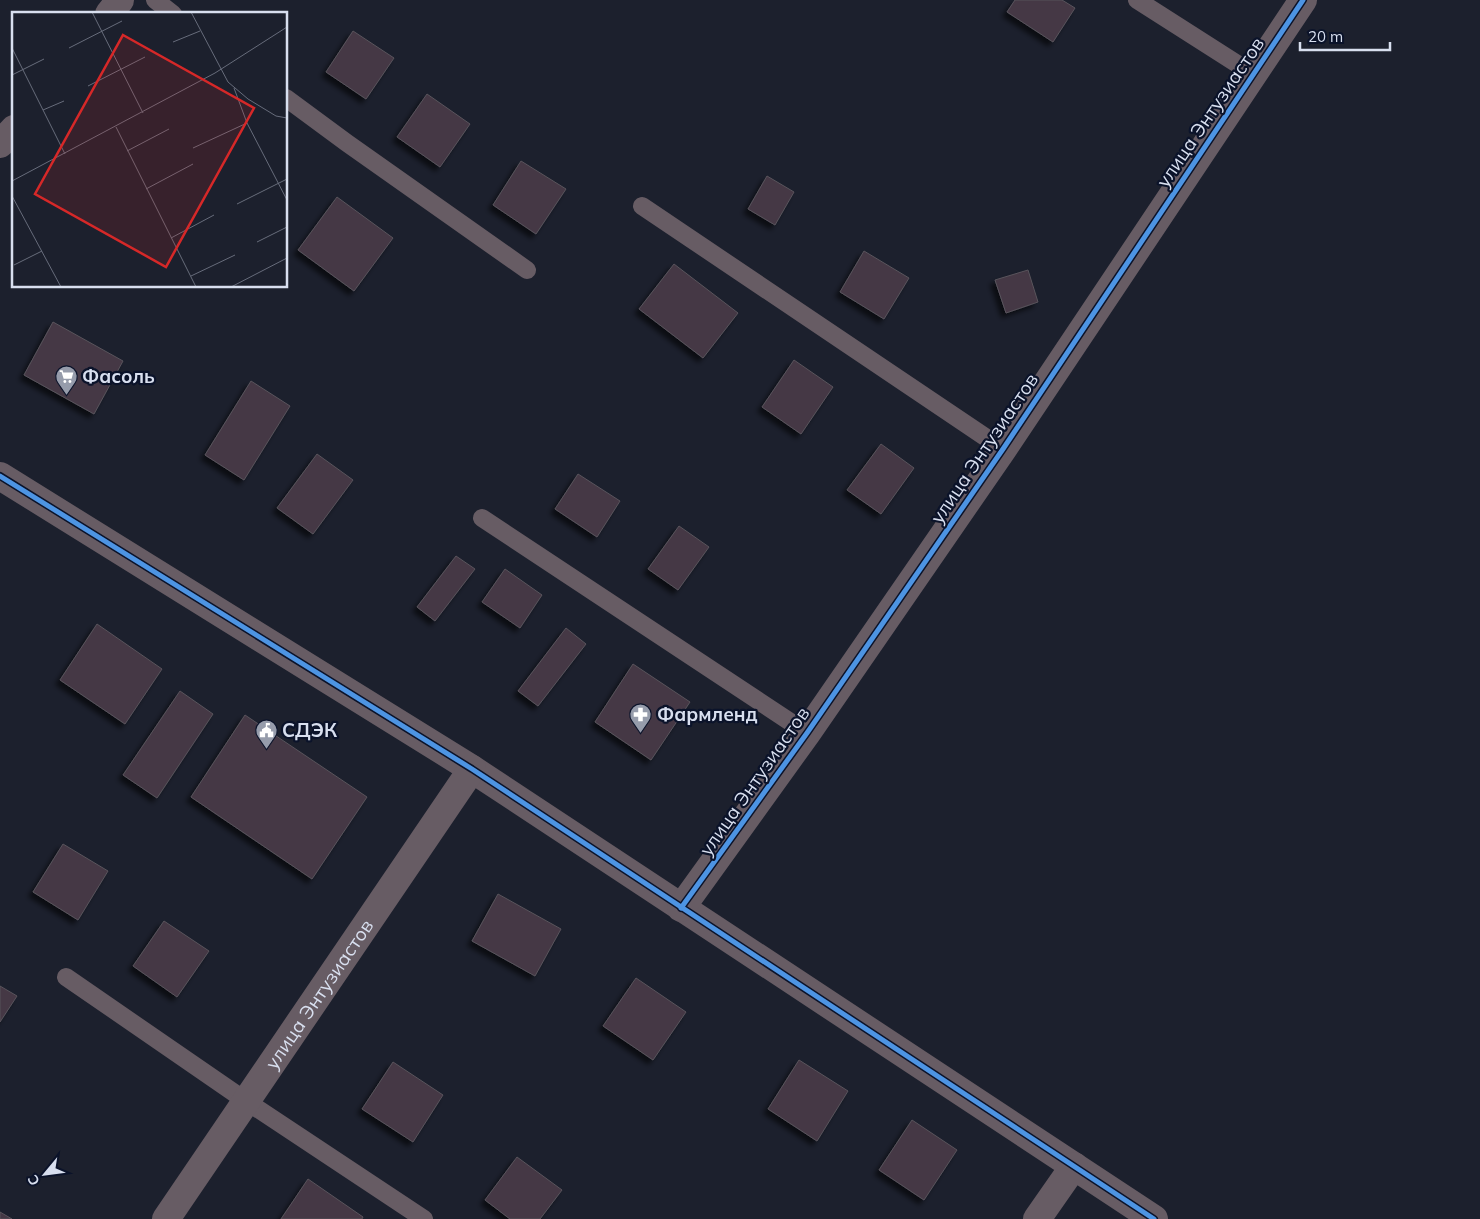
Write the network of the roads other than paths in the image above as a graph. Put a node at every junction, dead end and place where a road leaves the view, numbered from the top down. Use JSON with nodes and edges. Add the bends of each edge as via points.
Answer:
{"nodes":[{"id":1,"x":120,"y":0,"type":"edge"},
{"id":2,"x":155,"y":0,"type":"edge"},
{"id":3,"x":1138,"y":0,"type":"edge"},
{"id":4,"x":1304,"y":0,"type":"edge"},
{"id":5,"x":111,"y":12,"type":"edge"},
{"id":6,"x":170,"y":12,"type":"edge"},
{"id":7,"x":1253,"y":74,"type":"junction"},
{"id":8,"x":288,"y":99,"type":"edge"},
{"id":9,"x":12,"y":131,"type":"edge"},
{"id":10,"x":0,"y":144,"type":"edge"},
{"id":11,"x":642,"y":206,"type":"dead end"},
{"id":12,"x":527,"y":270,"type":"dead end"},
{"id":13,"x":1003,"y":449,"type":"junction"},
{"id":14,"x":0,"y":476,"type":"edge"},
{"id":15,"x":482,"y":518,"type":"dead end"},
{"id":16,"x":807,"y":733,"type":"junction"},
{"id":17,"x":472,"y":769,"type":"junction"},
{"id":18,"x":681,"y":908,"type":"junction"},
{"id":19,"x":66,"y":977,"type":"dead end"},
{"id":20,"x":246,"y":1101,"type":"junction"},
{"id":21,"x":1074,"y":1166,"type":"junction"},
{"id":22,"x":166,"y":1219,"type":"edge"},
{"id":23,"x":424,"y":1219,"type":"edge"},
{"id":24,"x":1037,"y":1219,"type":"edge"},
{"id":25,"x":1154,"y":1219,"type":"edge"}],
"edges":[{"from":1,"to":5,"type":"street"},
{"from":2,"to":6,"type":"lane"},
{"from":3,"to":7,"type":"lane"},
{"from":4,"to":7,"type":"street","name":"улица Энтузиастов"},
{"from":7,"to":13,"type":"street","name":"улица Энтузиастов"},
{"from":8,"to":12,"type":"lane"},
{"from":9,"to":10,"type":"street"},
{"from":11,"to":13,"type":"lane"},
{"from":13,"to":16,"type":"street","name":"улица Энтузиастов"},
{"from":14,"to":17,"type":"street"},
{"from":15,"to":16,"type":"lane"},
{"from":16,"to":18,"type":"street","name":"улица Энтузиастов"},
{"from":17,"to":18,"type":"street"},
{"from":17,"to":20,"type":"street","name":"улица Энтузиастов"},
{"from":18,"to":21,"type":"street"},
{"from":19,"to":20,"type":"lane"},
{"from":20,"to":22,"type":"street","name":"улица Энтузиастов"},
{"from":20,"to":23,"type":"lane"},
{"from":21,"to":24,"type":"street"},
{"from":21,"to":25,"type":"street"}]}
